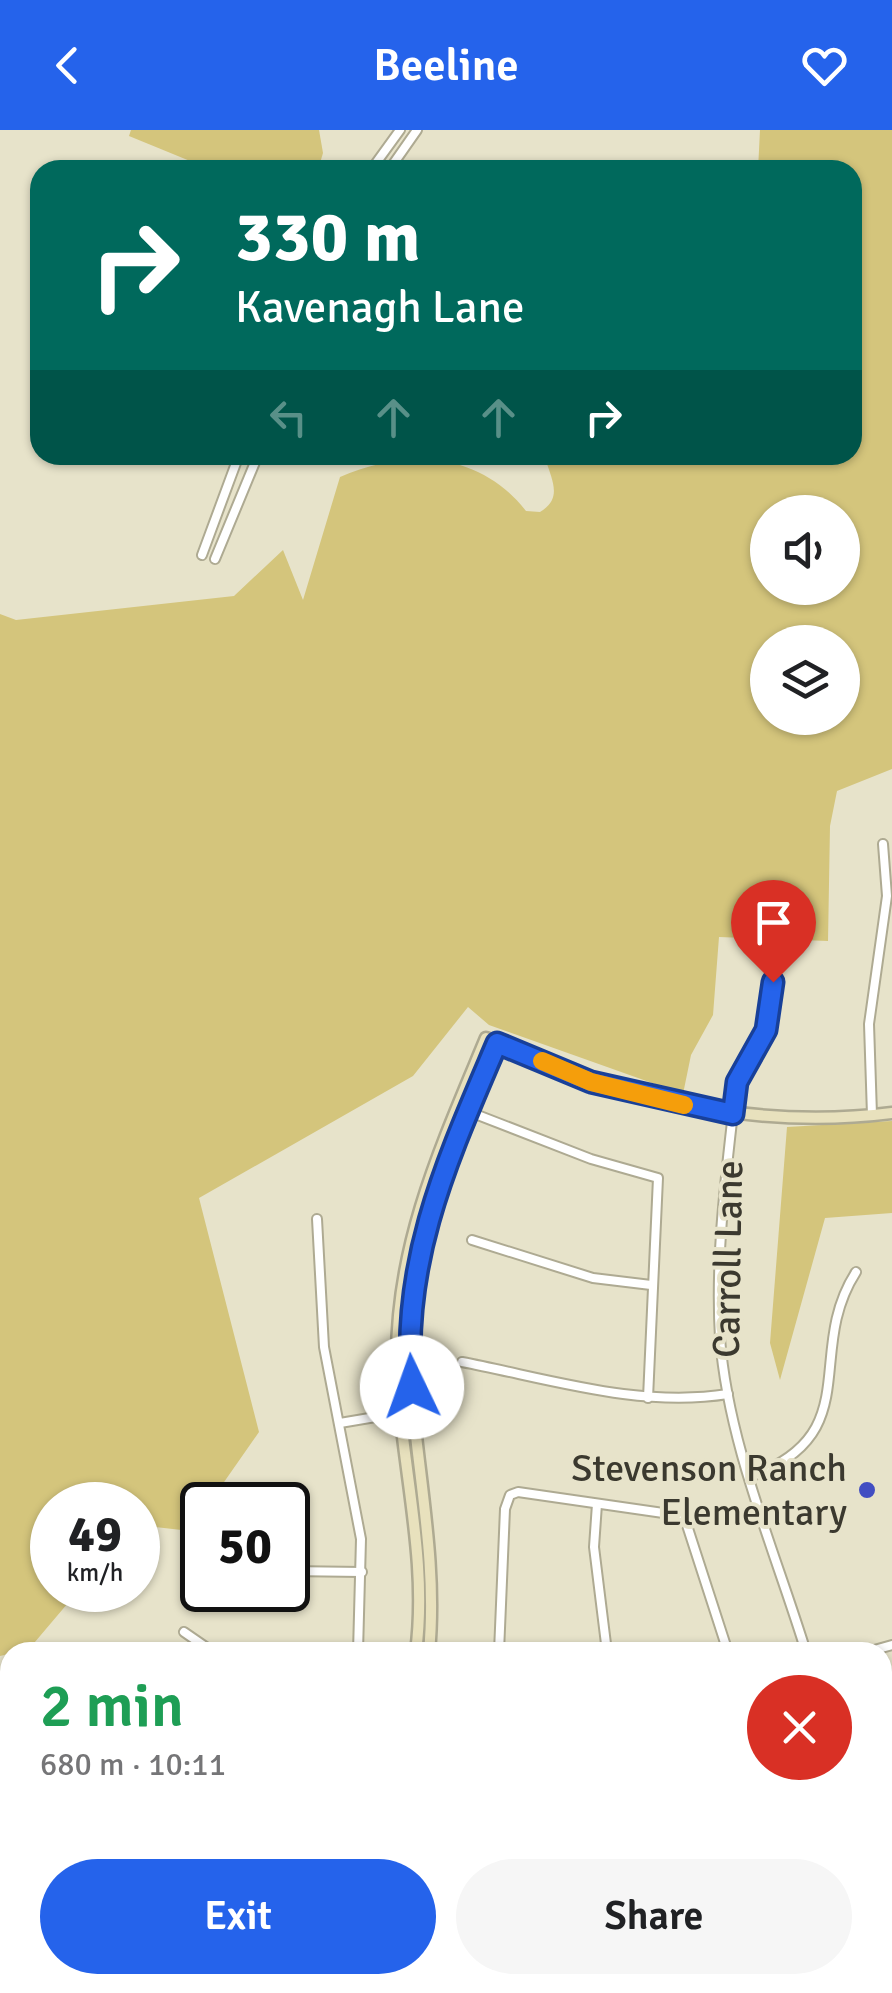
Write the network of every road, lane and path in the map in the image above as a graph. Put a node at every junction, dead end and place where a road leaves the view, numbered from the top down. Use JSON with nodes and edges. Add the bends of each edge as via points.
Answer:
{"nodes":[{"id":1,"x":400,"y":130,"type":"edge"},
{"id":2,"x":418,"y":130,"type":"edge"},
{"id":3,"x":379,"y":160,"type":"edge"},
{"id":4,"x":396,"y":160,"type":"edge"},
{"id":5,"x":235,"y":465,"type":"edge"},
{"id":6,"x":254,"y":465,"type":"edge"},
{"id":7,"x":202,"y":555,"type":"dead end"},
{"id":8,"x":215,"y":559,"type":"dead end"},
{"id":9,"x":883,"y":844,"type":"dead end"},
{"id":10,"x":773,"y":982,"type":"dead end"},
{"id":11,"x":463,"y":1109,"type":"junction"},
{"id":12,"x":892,"y":1113,"type":"edge"},
{"id":13,"x":733,"y":1114,"type":"junction"},
{"id":14,"x":872,"y":1115,"type":"junction"},
{"id":15,"x":317,"y":1219,"type":"dead end"},
{"id":16,"x":472,"y":1240,"type":"dead end"},
{"id":17,"x":856,"y":1272,"type":"dead end"},
{"id":18,"x":651,"y":1285,"type":"junction"},
{"id":19,"x":462,"y":1362,"type":"dead end"},
{"id":20,"x":728,"y":1394,"type":"junction"},
{"id":21,"x":648,"y":1398,"type":"junction"},
{"id":22,"x":409,"y":1411,"type":"junction"},
{"id":23,"x":340,"y":1422,"type":"junction"},
{"id":24,"x":752,"y":1476,"type":"junction"},
{"id":25,"x":597,"y":1504,"type":"junction"},
{"id":26,"x":310,"y":1572,"type":"edge"},
{"id":27,"x":362,"y":1572,"type":"junction"},
{"id":28,"x":184,"y":1632,"type":"dead end"},
{"id":29,"x":198,"y":1642,"type":"edge"},
{"id":30,"x":358,"y":1642,"type":"edge"},
{"id":31,"x":416,"y":1642,"type":"edge"},
{"id":32,"x":429,"y":1642,"type":"edge"},
{"id":33,"x":500,"y":1642,"type":"edge"},
{"id":34,"x":606,"y":1642,"type":"edge"},
{"id":35,"x":725,"y":1642,"type":"edge"},
{"id":36,"x":803,"y":1642,"type":"edge"}],
"edges":[{"from":1,"to":3,"type":"street"},
{"from":2,"to":4,"type":"street"},
{"from":5,"to":7,"type":"street"},
{"from":6,"to":8,"type":"street"},
{"from":9,"to":14,"type":"street","via":[[887,896],[869,1024]]},
{"from":10,"to":13,"type":"street","name":"Carroll Lane","via":[[766,1030],[737,1082]]},
{"from":11,"to":13,"type":"main road","via":[[492,1040],[591,1082]]},
{"from":11,"to":18,"type":"street","via":[[658,1178]]},
{"from":11,"to":22,"type":"main road","via":[[426,1183],[404,1263],[398,1362]]},
{"from":12,"to":14,"type":"main road"},
{"from":13,"to":14,"type":"main road"},
{"from":13,"to":20,"type":"street","name":"Carroll Lane","via":[[720,1256]]},
{"from":15,"to":23,"type":"street","via":[[319,1310]]},
{"from":16,"to":18,"type":"street","via":[[594,1278]]},
{"from":17,"to":24,"type":"street","via":[[839,1308],[824,1406],[812,1438],[786,1462]]},
{"from":18,"to":21,"type":"street"},
{"from":19,"to":21,"type":"street"},
{"from":20,"to":21,"type":"street"},
{"from":20,"to":24,"type":"street","name":"Carroll Lane"},
{"from":22,"to":23,"type":"street"},
{"from":22,"to":31,"type":"main road"},
{"from":22,"to":32,"type":"main road","via":[[431,1580]]},
{"from":23,"to":27,"type":"street"},
{"from":24,"to":36,"type":"street","name":"Carroll Lane"},
{"from":25,"to":33,"type":"street","via":[[510,1495]]},
{"from":25,"to":34,"type":"street","via":[[595,1560]]},
{"from":25,"to":35,"type":"street","via":[[684,1516]]},
{"from":26,"to":27,"type":"street"},
{"from":27,"to":30,"type":"street"},
{"from":28,"to":29,"type":"street"}]}
